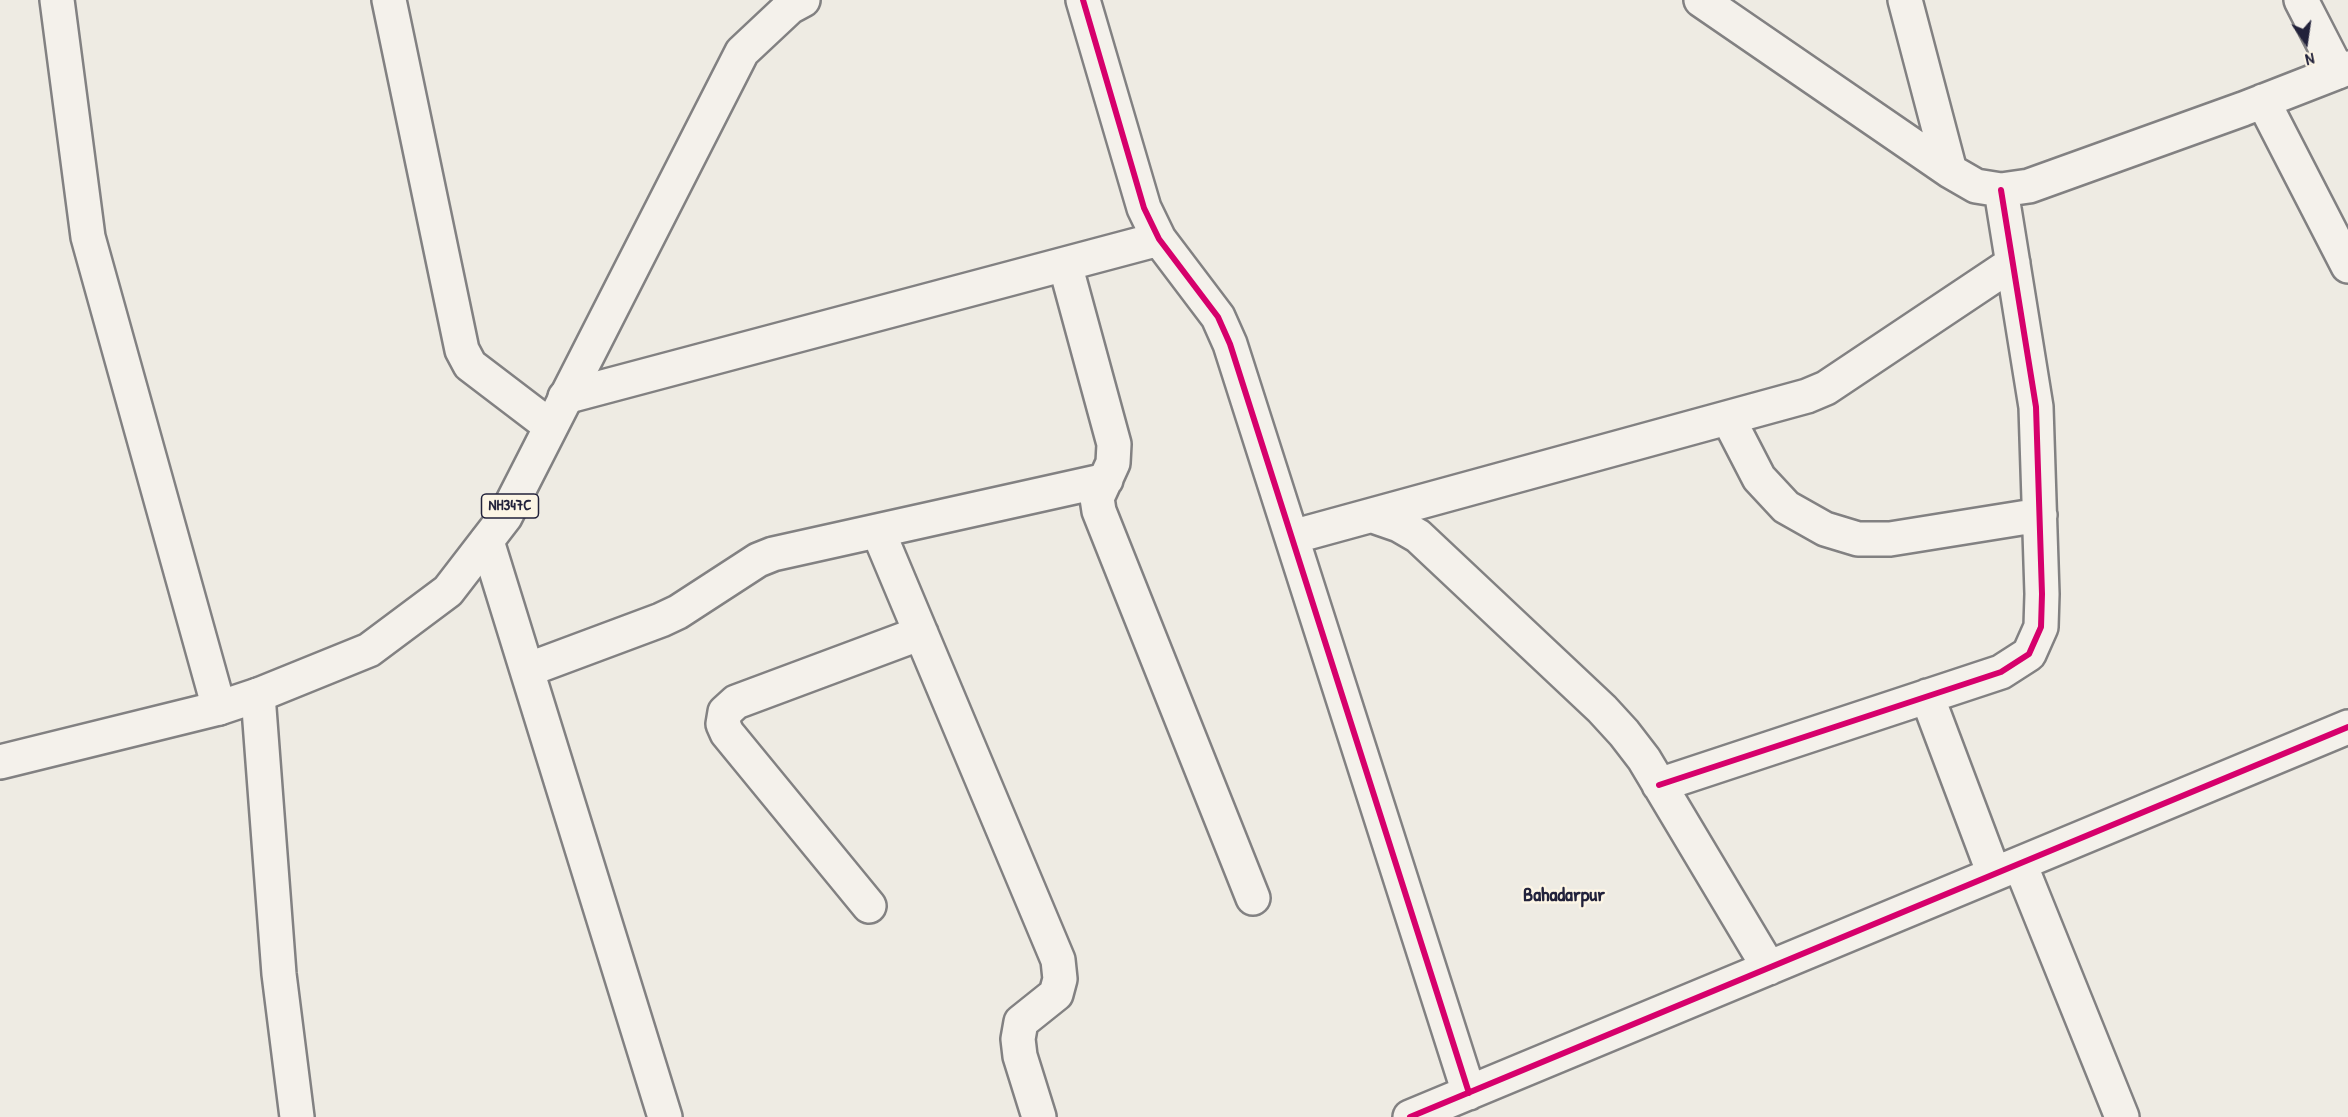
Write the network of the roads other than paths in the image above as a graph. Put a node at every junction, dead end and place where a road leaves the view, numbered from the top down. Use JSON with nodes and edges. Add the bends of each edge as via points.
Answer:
{"nodes":[{"id":1,"x":57,"y":0,"type":"edge"},
{"id":2,"x":389,"y":0,"type":"edge"},
{"id":3,"x":803,"y":0,"type":"edge"},
{"id":4,"x":1083,"y":0,"type":"edge"},
{"id":5,"x":1701,"y":0,"type":"edge"},
{"id":6,"x":1905,"y":0,"type":"edge"},
{"id":7,"x":2301,"y":0,"type":"edge"},
{"id":8,"x":2343,"y":70,"type":"edge"},
{"id":9,"x":2263,"y":101,"type":"junction"},
{"id":10,"x":1950,"y":171,"type":"junction"},
{"id":11,"x":2001,"y":190,"type":"junction"},
{"id":12,"x":1159,"y":239,"type":"junction"},
{"id":13,"x":2013,"y":263,"type":"junction"},
{"id":14,"x":1065,"y":264,"type":"junction"},
{"id":15,"x":2348,"y":266,"type":"edge"},
{"id":16,"x":565,"y":397,"type":"junction"},
{"id":17,"x":1728,"y":418,"type":"junction"},
{"id":18,"x":550,"y":426,"type":"junction"},
{"id":19,"x":1106,"y":480,"type":"junction"},
{"id":20,"x":2040,"y":515,"type":"junction"},
{"id":21,"x":1373,"y":516,"type":"junction"},
{"id":22,"x":878,"y":531,"type":"junction"},
{"id":23,"x":1292,"y":537,"type":"junction"},
{"id":24,"x":487,"y":541,"type":"junction"},
{"id":25,"x":921,"y":633,"type":"junction"},
{"id":26,"x":527,"y":670,"type":"junction"},
{"id":27,"x":258,"y":695,"type":"junction"},
{"id":28,"x":1927,"y":696,"type":"junction"},
{"id":29,"x":219,"y":708,"type":"junction"},
{"id":30,"x":2348,"y":727,"type":"edge"},
{"id":31,"x":0,"y":762,"type":"edge"},
{"id":32,"x":1659,"y":785,"type":"junction"},
{"id":33,"x":2007,"y":869,"type":"junction"},
{"id":34,"x":1253,"y":898,"type":"dead end"},
{"id":35,"x":869,"y":906,"type":"dead end"},
{"id":36,"x":1769,"y":969,"type":"junction"},
{"id":37,"x":1469,"y":1093,"type":"junction"},
{"id":38,"x":297,"y":1117,"type":"edge"},
{"id":39,"x":665,"y":1117,"type":"edge"},
{"id":40,"x":1039,"y":1117,"type":"edge"},
{"id":41,"x":1410,"y":1117,"type":"edge"},
{"id":42,"x":2122,"y":1117,"type":"edge"}],
"edges":[{"from":1,"to":29,"type":"main road","via":[[92,255]]},
{"from":2,"to":18,"type":"main road","via":[[462,350],[470,365]]},
{"from":3,"to":16,"type":"main road","number":"NH347C","via":[[790,7],[742,52]]},
{"from":4,"to":12,"type":"main road","via":[[1144,208]]},
{"from":5,"to":10,"type":"main road"},
{"from":6,"to":10,"type":"main road"},
{"from":7,"to":8,"type":"main road"},
{"from":8,"to":9,"type":"main road"},
{"from":9,"to":11,"type":"main road","via":[[2029,186]]},
{"from":9,"to":15,"type":"main road"},
{"from":10,"to":11,"type":"main road","via":[[1976,186]]},
{"from":11,"to":13,"type":"main road"},
{"from":12,"to":14,"type":"main road"},
{"from":12,"to":23,"type":"main road","via":[[1218,317],[1234,355]]},
{"from":13,"to":17,"type":"main road","via":[[1826,388]]},
{"from":13,"to":20,"type":"main road","via":[[2034,384]]},
{"from":14,"to":16,"type":"main road"},
{"from":14,"to":19,"type":"main road","via":[[1114,444],[1113,464]]},
{"from":16,"to":18,"type":"main road","number":"NH347C"},
{"from":17,"to":20,"type":"main road","via":[[1759,478],[1786,507],[1825,529],[1858,539],[1890,539]]},
{"from":17,"to":21,"type":"main road"},
{"from":18,"to":24,"type":"main road","number":"NH347C","via":[[505,517]]},
{"from":19,"to":22,"type":"main road"},
{"from":19,"to":34,"type":"main road","via":[[1097,498],[1099,511]]},
{"from":20,"to":28,"type":"main road","via":[[2041,627],[2029,654],[2001,672]]},
{"from":21,"to":23,"type":"main road"},
{"from":21,"to":32,"type":"main road","via":[[1418,536],[1585,693],[1624,733]]},
{"from":22,"to":25,"type":"main road"},
{"from":22,"to":26,"type":"main road","via":[[773,554],[662,620]]},
{"from":23,"to":37,"type":"main road"},
{"from":24,"to":26,"type":"main road"},
{"from":24,"to":27,"type":"main road","number":"NH347C","via":[[448,591],[369,650]]},
{"from":25,"to":35,"type":"main road","via":[[736,702],[725,712],[723,724],[727,733]]},
{"from":25,"to":40,"type":"main road","via":[[1058,960],[1060,980],[1056,994],[1021,1023],[1018,1039]]},
{"from":26,"to":39,"type":"main road"},
{"from":27,"to":29,"type":"main road","number":"NH347C"},
{"from":27,"to":38,"type":"main road","via":[[279,974]]},
{"from":28,"to":32,"type":"main road"},
{"from":28,"to":33,"type":"main road"},
{"from":29,"to":31,"type":"main road","number":"NH347C"},
{"from":30,"to":33,"type":"main road"},
{"from":32,"to":36,"type":"main road"},
{"from":33,"to":36,"type":"main road"},
{"from":33,"to":42,"type":"main road"},
{"from":36,"to":37,"type":"main road"},
{"from":37,"to":41,"type":"main road"}]}
